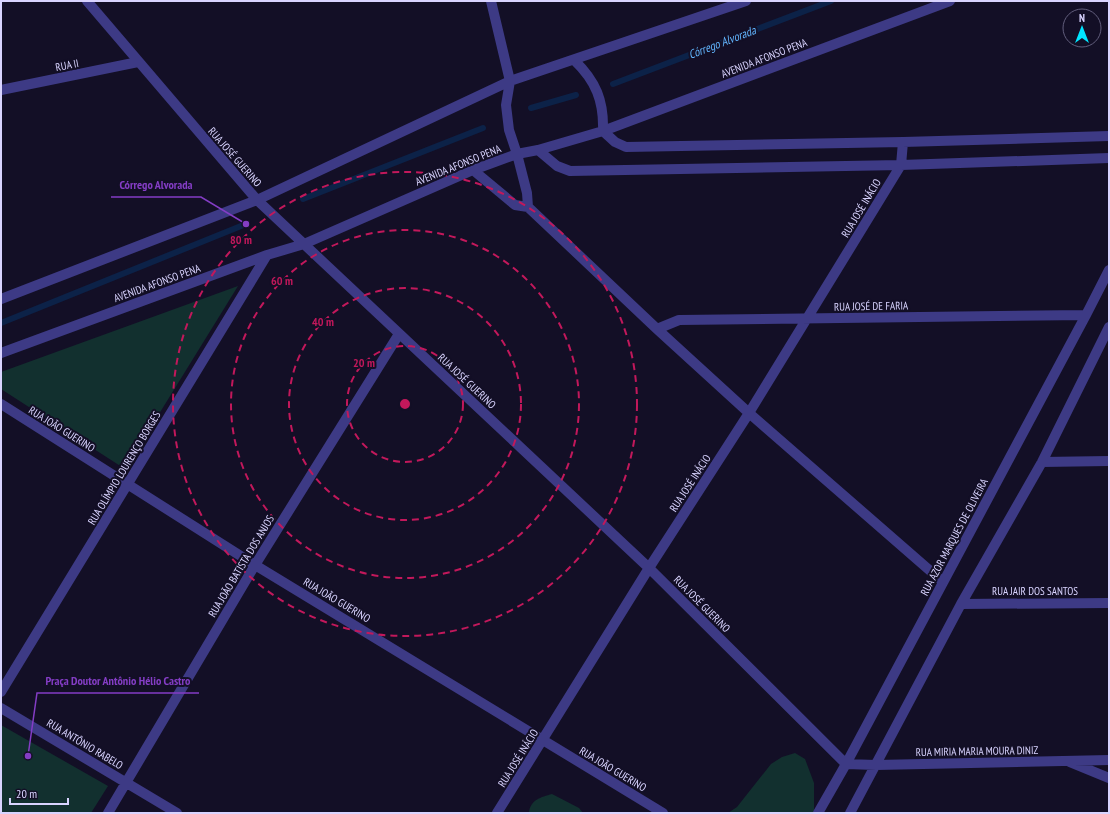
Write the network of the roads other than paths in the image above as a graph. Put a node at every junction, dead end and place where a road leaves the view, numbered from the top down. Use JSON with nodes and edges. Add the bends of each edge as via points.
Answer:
{"nodes":[{"id":1,"x":87,"y":1,"type":"edge"},
{"id":2,"x":491,"y":1,"type":"edge"},
{"id":3,"x":746,"y":1,"type":"edge"},
{"id":4,"x":950,"y":1,"type":"edge"},
{"id":5,"x":574,"y":60,"type":"junction"},
{"id":6,"x":138,"y":62,"type":"junction"},
{"id":7,"x":510,"y":81,"type":"junction"},
{"id":8,"x":1,"y":90,"type":"edge"},
{"id":9,"x":603,"y":131,"type":"junction"},
{"id":10,"x":1109,"y":136,"type":"edge"},
{"id":11,"x":903,"y":142,"type":"junction"},
{"id":12,"x":538,"y":150,"type":"junction"},
{"id":13,"x":517,"y":154,"type":"junction"},
{"id":14,"x":1109,"y":158,"type":"edge"},
{"id":15,"x":901,"y":165,"type":"junction"},
{"id":16,"x":473,"y":170,"type":"junction"},
{"id":17,"x":257,"y":200,"type":"junction"},
{"id":18,"x":528,"y":207,"type":"junction"},
{"id":19,"x":304,"y":244,"type":"junction"},
{"id":20,"x":267,"y":255,"type":"junction"},
{"id":21,"x":1109,"y":270,"type":"edge"},
{"id":22,"x":1,"y":299,"type":"edge"},
{"id":23,"x":1086,"y":315,"type":"junction"},
{"id":24,"x":808,"y":318,"type":"junction"},
{"id":25,"x":1109,"y":327,"type":"edge"},
{"id":26,"x":657,"y":329,"type":"junction"},
{"id":27,"x":399,"y":334,"type":"junction"},
{"id":28,"x":1,"y":353,"type":"edge"},
{"id":29,"x":1,"y":404,"type":"edge"},
{"id":30,"x":749,"y":413,"type":"junction"},
{"id":31,"x":1109,"y":461,"type":"edge"},
{"id":32,"x":1042,"y":462,"type":"junction"},
{"id":33,"x":128,"y":485,"type":"junction"},
{"id":34,"x":256,"y":565,"type":"junction"},
{"id":35,"x":648,"y":568,"type":"junction"},
{"id":36,"x":943,"y":582,"type":"junction"},
{"id":37,"x":1109,"y":603,"type":"edge"},
{"id":38,"x":961,"y":604,"type":"junction"},
{"id":39,"x":1,"y":692,"type":"edge"},
{"id":40,"x":1,"y":708,"type":"edge"},
{"id":41,"x":543,"y":740,"type":"junction"},
{"id":42,"x":1109,"y":760,"type":"edge"},
{"id":43,"x":1066,"y":761,"type":"junction"},
{"id":44,"x":846,"y":764,"type":"junction"},
{"id":45,"x":876,"y":765,"type":"junction"},
{"id":46,"x":1109,"y":778,"type":"edge"},
{"id":47,"x":126,"y":782,"type":"junction"},
{"id":48,"x":108,"y":813,"type":"edge"},
{"id":49,"x":177,"y":813,"type":"edge"},
{"id":50,"x":497,"y":813,"type":"edge"},
{"id":51,"x":663,"y":813,"type":"edge"},
{"id":52,"x":818,"y":813,"type":"edge"},
{"id":53,"x":850,"y":813,"type":"edge"}],
"edges":[{"from":1,"to":6,"type":"street","name":"RUA JOSÉ GUERINO"},
{"from":2,"to":7,"type":"street"},
{"from":3,"to":5,"type":"street"},
{"from":4,"to":9,"type":"street","name":"AVENIDA AFONSO PENA"},
{"from":5,"to":7,"type":"street"},
{"from":5,"to":9,"type":"street","via":[[595,86],[603,116]]},
{"from":6,"to":8,"type":"street","name":"RUA II"},
{"from":6,"to":17,"type":"street","name":"RUA JOSÉ GUERINO"},
{"from":7,"to":13,"type":"street","via":[[507,117]]},
{"from":7,"to":17,"type":"street"},
{"from":9,"to":11,"type":"street","via":[[615,142],[626,147]]},
{"from":9,"to":12,"type":"street","name":"AVENIDA AFONSO PENA"},
{"from":10,"to":11,"type":"street"},
{"from":11,"to":15,"type":"street"},
{"from":12,"to":13,"type":"street","name":"AVENIDA AFONSO PENA"},
{"from":12,"to":15,"type":"street","via":[[557,166],[570,171]]},
{"from":13,"to":16,"type":"street","name":"AVENIDA AFONSO PENA"},
{"from":13,"to":18,"type":"street"},
{"from":14,"to":15,"type":"street"},
{"from":15,"to":24,"type":"street","name":"RUA JOSÉ INÁCIO"},
{"from":16,"to":18,"type":"street","via":[[515,205]]},
{"from":16,"to":19,"type":"street","name":"AVENIDA AFONSO PENA"},
{"from":17,"to":19,"type":"street","name":"RUA JOSÉ GUERINO"},
{"from":17,"to":22,"type":"street"},
{"from":18,"to":26,"type":"street"},
{"from":19,"to":20,"type":"street","name":"AVENIDA AFONSO PENA"},
{"from":19,"to":27,"type":"street","name":"RUA JOSÉ GUERINO"},
{"from":20,"to":28,"type":"street","name":"AVENIDA AFONSO PENA"},
{"from":20,"to":33,"type":"street","name":"RUA OLÍMPIO LOURENÇO BORGES"},
{"from":21,"to":23,"type":"street","name":"RUA AZOR MARQUES DE OLIVEIRA"},
{"from":23,"to":24,"type":"street","name":"RUA JOSÉ DE FARIA"},
{"from":23,"to":36,"type":"street","name":"RUA AZOR MARQUES DE OLIVEIRA"},
{"from":24,"to":26,"type":"street","name":"RUA JOSÉ DE FARIA","via":[[679,320]]},
{"from":24,"to":30,"type":"street","name":"RUA JOSÉ INÁCIO"},
{"from":25,"to":32,"type":"street"},
{"from":26,"to":30,"type":"street"},
{"from":27,"to":34,"type":"street","name":"RUA JOÃO BATISTA DOS ANJOS"},
{"from":27,"to":35,"type":"street","name":"RUA JOSÉ GUERINO"},
{"from":29,"to":33,"type":"street","name":"RUA JOÃO GUERINO"},
{"from":30,"to":35,"type":"street","name":"RUA JOSÉ INÁCIO"},
{"from":30,"to":36,"type":"street"},
{"from":31,"to":32,"type":"street"},
{"from":32,"to":38,"type":"street"},
{"from":33,"to":34,"type":"street","name":"RUA JOÃO GUERINO"},
{"from":33,"to":39,"type":"street","name":"RUA OLÍMPIO LOURENÇO BORGES"},
{"from":34,"to":41,"type":"street","name":"RUA JOÃO GUERINO"},
{"from":34,"to":47,"type":"street","name":"RUA JOÃO BATISTA DOS ANJOS"},
{"from":35,"to":41,"type":"street","name":"RUA JOSÉ INÁCIO"},
{"from":35,"to":44,"type":"street","name":"RUA JOSÉ GUERINO"},
{"from":36,"to":44,"type":"street","name":"RUA AZOR MARQUES DE OLIVEIRA"},
{"from":37,"to":38,"type":"street","name":"RUA JAIR DOS SANTOS"},
{"from":38,"to":45,"type":"street"},
{"from":40,"to":47,"type":"street","name":"RUA ANTÔNIO RABELO"},
{"from":41,"to":50,"type":"street","name":"RUA JOSÉ INÁCIO"},
{"from":41,"to":51,"type":"street","name":"RUA JOÃO GUERINO"},
{"from":42,"to":43,"type":"street","name":"RUA MIRIA MARIA MOURA DINIZ"},
{"from":43,"to":45,"type":"street","name":"RUA MIRIA MARIA MOURA DINIZ"},
{"from":43,"to":46,"type":"street"},
{"from":44,"to":45,"type":"street","name":"RUA MIRIA MARIA MOURA DINIZ"},
{"from":44,"to":52,"type":"street","name":"RUA AZOR MARQUES DE OLIVEIRA"},
{"from":45,"to":53,"type":"street"},
{"from":47,"to":48,"type":"street","name":"RUA JOÃO BATISTA DOS ANJOS"},
{"from":47,"to":49,"type":"street","name":"RUA ANTÔNIO RABELO"}]}
